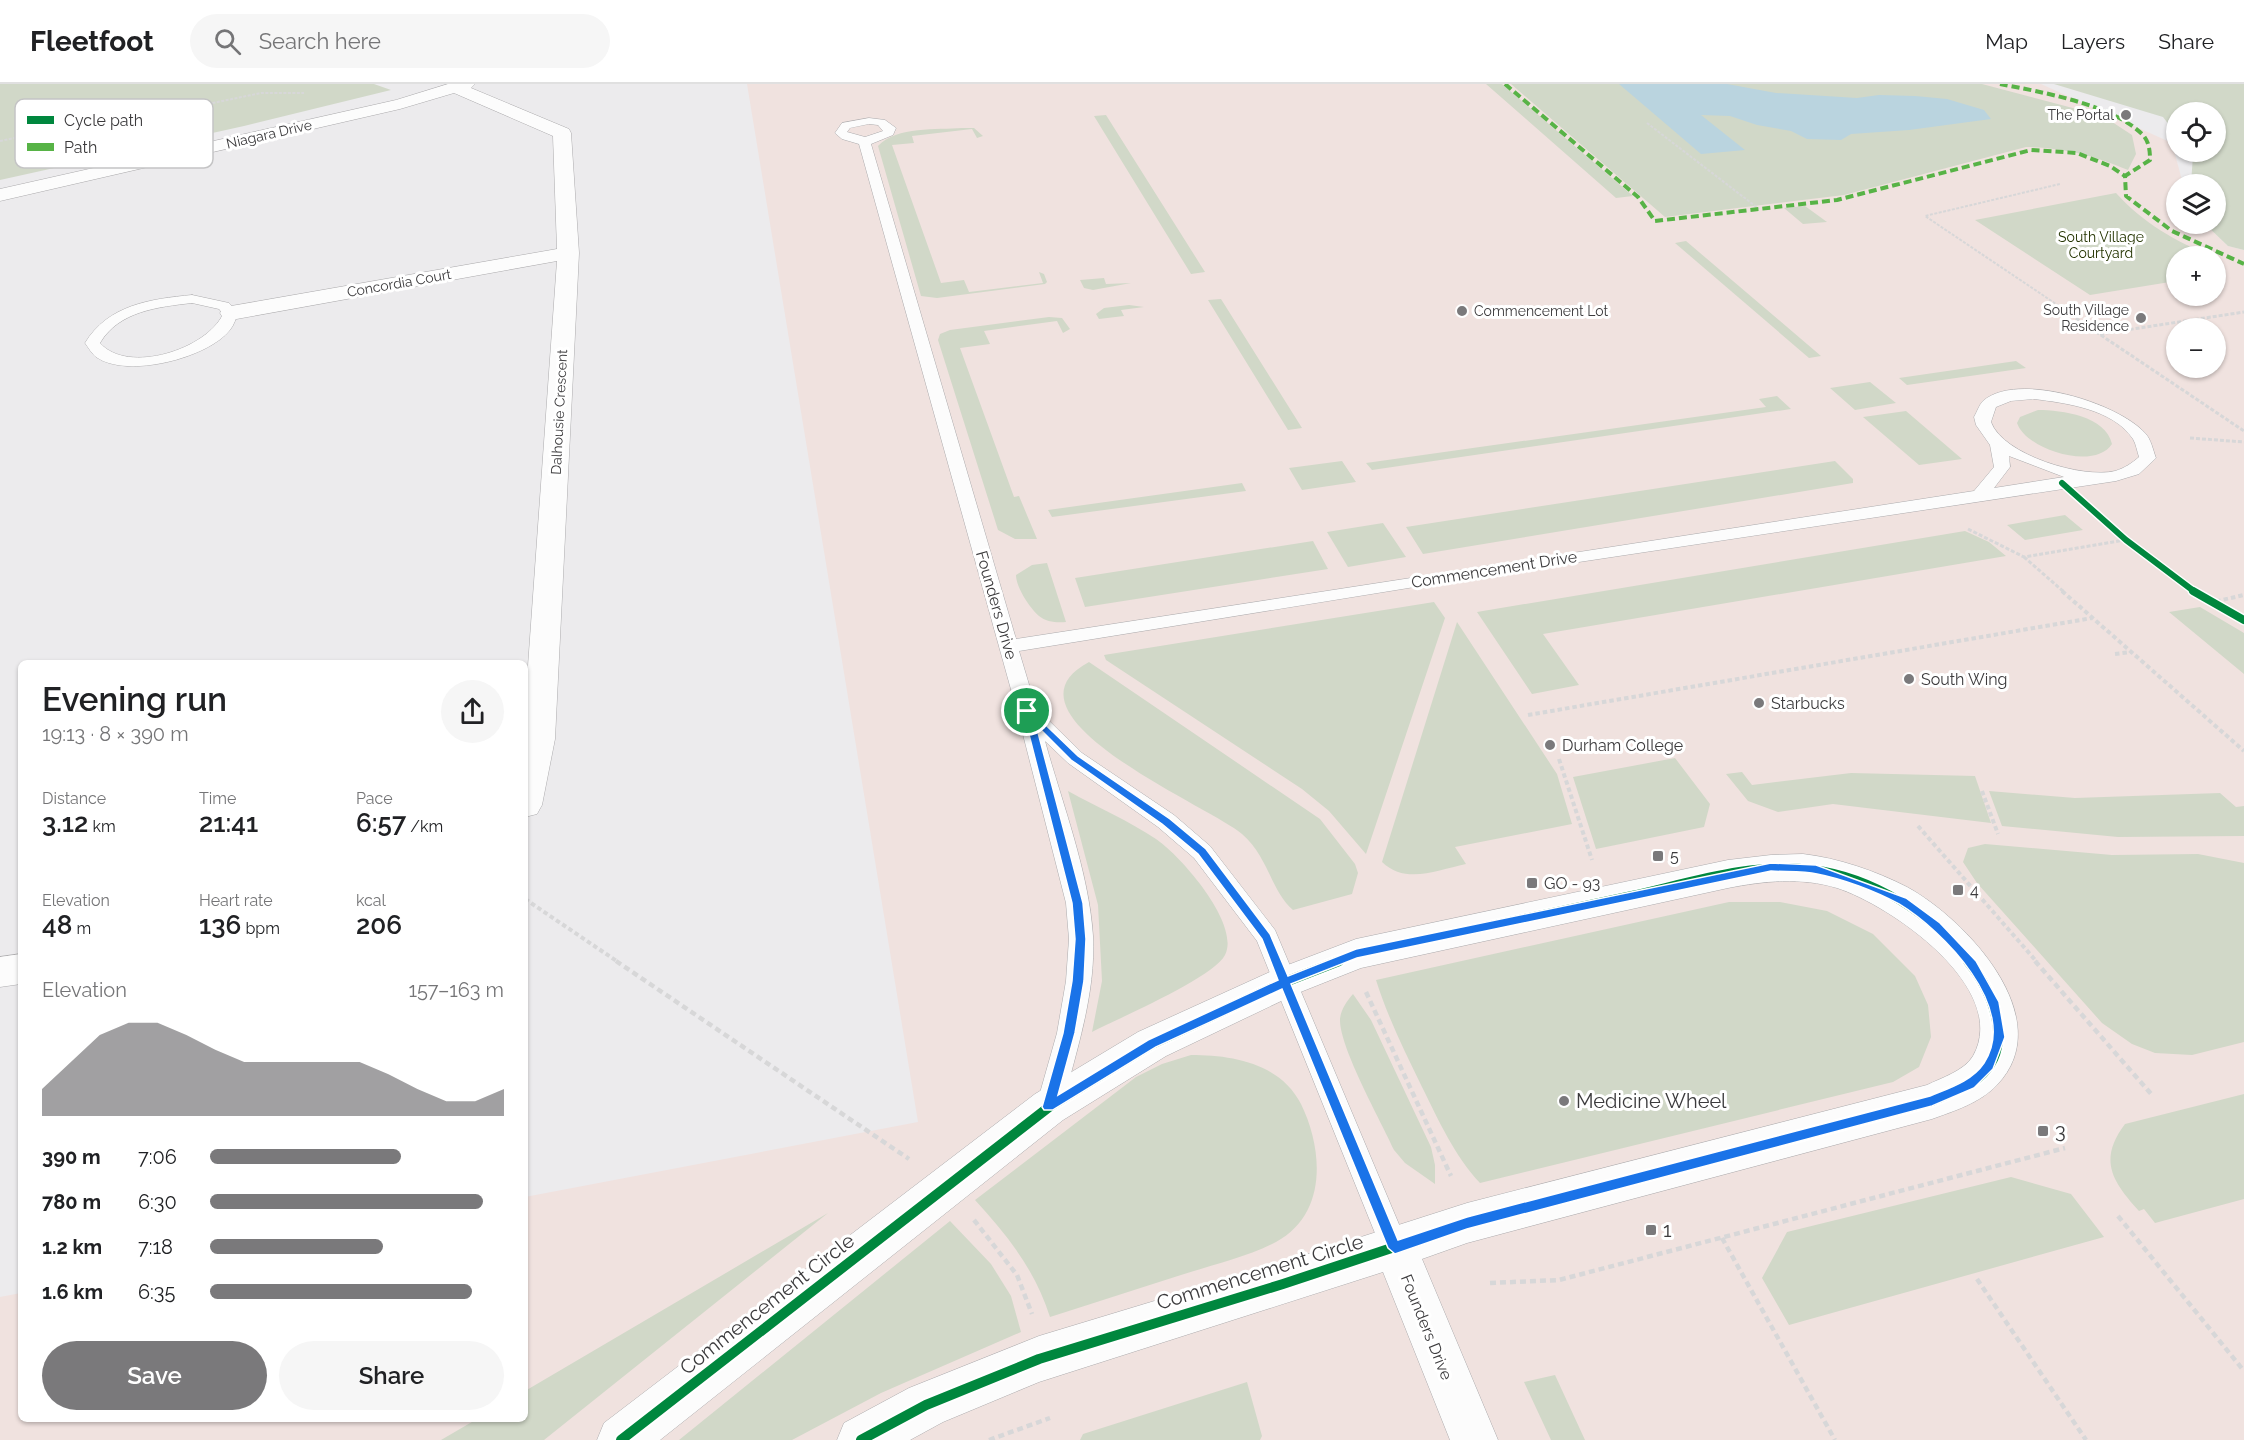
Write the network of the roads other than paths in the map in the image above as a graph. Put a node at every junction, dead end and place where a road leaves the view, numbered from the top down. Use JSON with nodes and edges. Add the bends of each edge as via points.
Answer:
{"nodes":[{"id":1,"x":461,"y":86,"type":"edge"},
{"id":2,"x":864,"y":141,"type":"dead end"},
{"id":3,"x":213,"y":147,"type":"edge"},
{"id":4,"x":119,"y":168,"type":"edge"},
{"id":5,"x":0,"y":195,"type":"edge"},
{"id":6,"x":568,"y":253,"type":"junction"},
{"id":7,"x":231,"y":314,"type":"junction"},
{"id":8,"x":1997,"y":443,"type":"junction"},
{"id":9,"x":2098,"y":477,"type":"junction"},
{"id":10,"x":1980,"y":494,"type":"junction"},
{"id":11,"x":1010,"y":646,"type":"junction"},
{"id":12,"x":1027,"y":711,"type":"junction"},
{"id":13,"x":528,"y":791,"type":"edge"},
{"id":14,"x":18,"y":969,"type":"edge"},
{"id":15,"x":0,"y":972,"type":"edge"},
{"id":16,"x":1285,"y":982,"type":"junction"},
{"id":17,"x":1048,"y":1107,"type":"junction"},
{"id":18,"x":1395,"y":1248,"type":"junction"},
{"id":19,"x":621,"y":1440,"type":"edge"},
{"id":20,"x":861,"y":1440,"type":"edge"},
{"id":21,"x":1474,"y":1440,"type":"edge"}],
"edges":[{"from":1,"to":3,"type":"street","name":"Niagara Drive","via":[[400,104]]},
{"from":1,"to":6,"type":"street","name":"Dalhousie Crescent","via":[[562,133]]},
{"from":2,"to":11,"type":"lane","name":"Founders Drive"},
{"from":4,"to":5,"type":"street","name":"Niagara Drive"},
{"from":6,"to":7,"type":"street","name":"Concordia Court"},
{"from":6,"to":13,"type":"street","name":"Dalhousie Crescent","via":[[539,739]]},
{"from":7,"to":7,"type":"lane","via":[[230,323],[215,337],[167,357],[144,361],[106,358],[95,352],[92,343],[108,322],[147,306],[192,299],[224,306]]},
{"from":8,"to":9,"type":"lane","name":"Commencement Drive","via":[[2042,466]]},
{"from":8,"to":9,"type":"lane","name":"Commencement Drive","via":[[1985,429],[1982,416],[1987,406],[2001,398],[2045,395],[2098,408],[2138,432],[2147,445],[2148,458],[2140,468]]},
{"from":8,"to":10,"type":"lane","name":"Commencement Drive","via":[[2002,467]]},
{"from":9,"to":10,"type":"lane","name":"Commencement Drive"},
{"from":10,"to":11,"type":"lane","name":"Commencement Drive"},
{"from":11,"to":12,"type":"lane","name":"Founders Drive"},
{"from":12,"to":16,"type":"lane","name":"Founders Drive","via":[[1075,758],[1166,821],[1202,852],[1267,937]]},
{"from":12,"to":17,"type":"lane","via":[[1078,903],[1081,939],[1069,1033]]},
{"from":14,"to":15,"type":"street"},
{"from":16,"to":17,"type":"street","name":"Commencement Circle","via":[[1152,1044]]},
{"from":16,"to":18,"type":"lane","name":"Founders Drive"},
{"from":16,"to":18,"type":"street","name":"Commencement Circle","via":[[1356,954],[1771,867],[1816,869],[1902,901],[1936,926],[1972,964],[1994,1002],[2000,1037],[1989,1065],[1970,1084],[1932,1101],[1467,1223]]},
{"from":17,"to":19,"type":"street","name":"Commencement Circle"},
{"from":18,"to":20,"type":"street","name":"Commencement Circle","via":[[1039,1359],[926,1405]]},
{"from":18,"to":21,"type":"street","name":"Founders Drive"}]}
